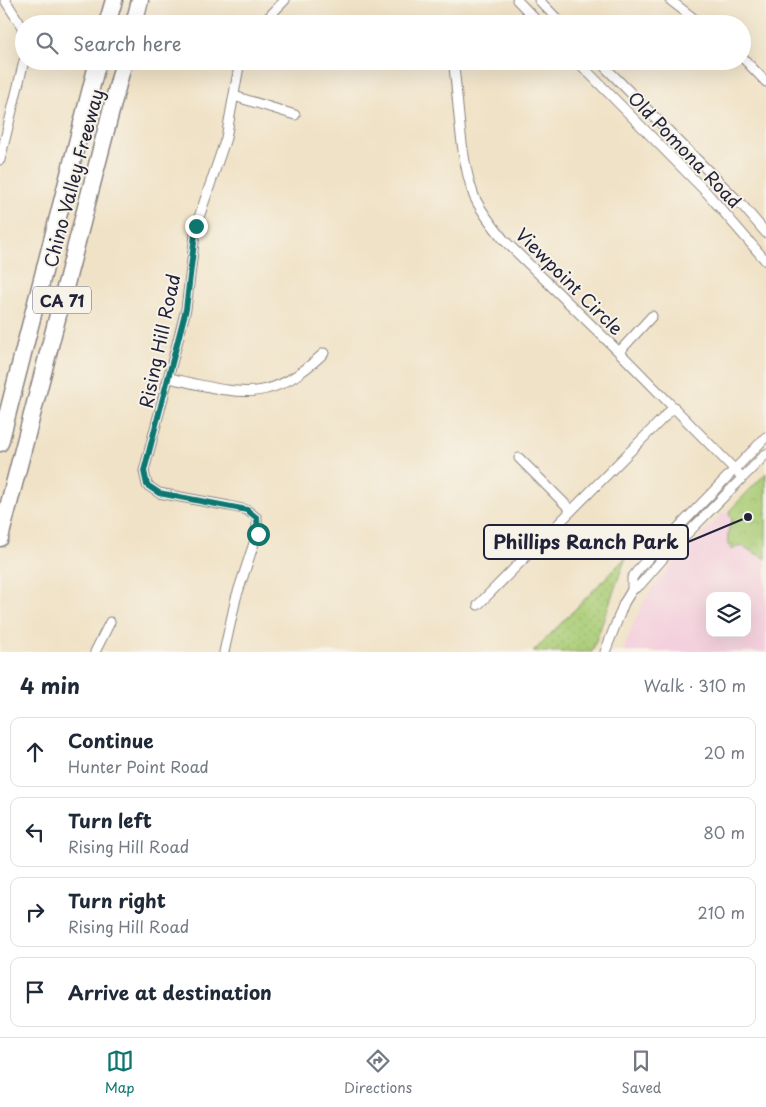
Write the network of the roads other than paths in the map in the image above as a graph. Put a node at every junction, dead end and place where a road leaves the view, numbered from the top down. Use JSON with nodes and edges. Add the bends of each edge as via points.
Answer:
{"nodes":[{"id":1,"x":5,"y":0,"type":"edge"},
{"id":2,"x":114,"y":0,"type":"edge"},
{"id":3,"x":140,"y":0,"type":"edge"},
{"id":4,"x":284,"y":0,"type":"edge"},
{"id":5,"x":517,"y":0,"type":"edge"},
{"id":6,"x":538,"y":0,"type":"edge"},
{"id":7,"x":670,"y":0,"type":"edge"},
{"id":8,"x":110,"y":15,"type":"edge"},
{"id":9,"x":136,"y":15,"type":"edge"},
{"id":10,"x":270,"y":15,"type":"edge"},
{"id":11,"x":531,"y":15,"type":"edge"},
{"id":12,"x":553,"y":15,"type":"edge"},
{"id":13,"x":689,"y":15,"type":"edge"},
{"id":14,"x":15,"y":16,"type":"edge"},
{"id":15,"x":751,"y":66,"type":"edge"},
{"id":16,"x":22,"y":70,"type":"edge"},
{"id":17,"x":96,"y":70,"type":"edge"},
{"id":18,"x":122,"y":70,"type":"edge"},
{"id":19,"x":238,"y":70,"type":"edge"},
{"id":20,"x":454,"y":70,"type":"edge"},
{"id":21,"x":586,"y":70,"type":"edge"},
{"id":22,"x":608,"y":70,"type":"edge"},
{"id":23,"x":766,"y":82,"type":"edge"},
{"id":24,"x":234,"y":96,"type":"junction"},
{"id":25,"x":295,"y":114,"type":"dead end"},
{"id":26,"x":0,"y":160,"type":"edge"},
{"id":27,"x":766,"y":233,"type":"edge"},
{"id":28,"x":766,"y":261,"type":"edge"},
{"id":29,"x":652,"y":316,"type":"dead end"},
{"id":30,"x":619,"y":352,"type":"junction"},
{"id":31,"x":324,"y":353,"type":"dead end"},
{"id":32,"x":169,"y":378,"type":"junction"},
{"id":33,"x":674,"y":406,"type":"junction"},
{"id":34,"x":766,"y":437,"type":"edge"},
{"id":35,"x":0,"y":443,"type":"edge"},
{"id":36,"x":766,"y":454,"type":"edge"},
{"id":37,"x":519,"y":458,"type":"dead end"},
{"id":38,"x":734,"y":468,"type":"junction"},
{"id":39,"x":742,"y":477,"type":"junction"},
{"id":40,"x":571,"y":510,"type":"junction"},
{"id":41,"x":0,"y":538,"type":"edge"},
{"id":42,"x":632,"y":590,"type":"junction"},
{"id":43,"x":478,"y":605,"type":"dead end"},
{"id":44,"x":110,"y":622,"type":"dead end"},
{"id":45,"x":95,"y":652,"type":"edge"},
{"id":46,"x":224,"y":652,"type":"edge"},
{"id":47,"x":605,"y":652,"type":"edge"}],
"edges":[{"from":1,"to":14,"type":"street"},
{"from":2,"to":8,"type":"highway"},
{"from":3,"to":9,"type":"highway"},
{"from":4,"to":10,"type":"street"},
{"from":5,"to":11,"type":"street"},
{"from":6,"to":12,"type":"street"},
{"from":7,"to":13,"type":"street"},
{"from":15,"to":23,"type":"street"},
{"from":16,"to":26,"type":"street"},
{"from":17,"to":35,"type":"highway","name":"Chino Valley Freeway","number":"CA 71"},
{"from":18,"to":41,"type":"highway","name":"Chino Valley Freeway","number":"CA 71"},
{"from":19,"to":24,"type":"street","name":"Rising Hill Road"},
{"from":20,"to":30,"type":"street","name":"Viewpoint Circle","via":[[465,159],[474,196],[488,220],[504,240]]},
{"from":21,"to":28,"type":"street","name":"Old Pomona Road","via":[[708,194]]},
{"from":22,"to":27,"type":"street","name":"Old Pomona Road"},
{"from":24,"to":25,"type":"street"},
{"from":24,"to":32,"type":"street","name":"Rising Hill Road","via":[[226,138],[196,226],[186,309]]},
{"from":29,"to":30,"type":"street"},
{"from":30,"to":33,"type":"street","name":"Viewpoint Circle"},
{"from":31,"to":32,"type":"street","via":[[297,376],[262,391],[244,393]]},
{"from":32,"to":46,"type":"street","name":"Rising Hill Road","via":[[144,471],[147,485],[159,493],[247,510],[257,518],[258,534],[236,598]]},
{"from":33,"to":38,"type":"street","name":"Viewpoint Circle"},
{"from":33,"to":40,"type":"street"},
{"from":34,"to":38,"type":"street"},
{"from":36,"to":39,"type":"street"},
{"from":37,"to":40,"type":"street"},
{"from":38,"to":39,"type":"street","name":"Viewpoint Circle"},
{"from":38,"to":42,"type":"street","via":[[642,566],[632,578]]},
{"from":39,"to":42,"type":"street"},
{"from":40,"to":43,"type":"street"},
{"from":42,"to":47,"type":"street"},
{"from":44,"to":45,"type":"street"}]}
